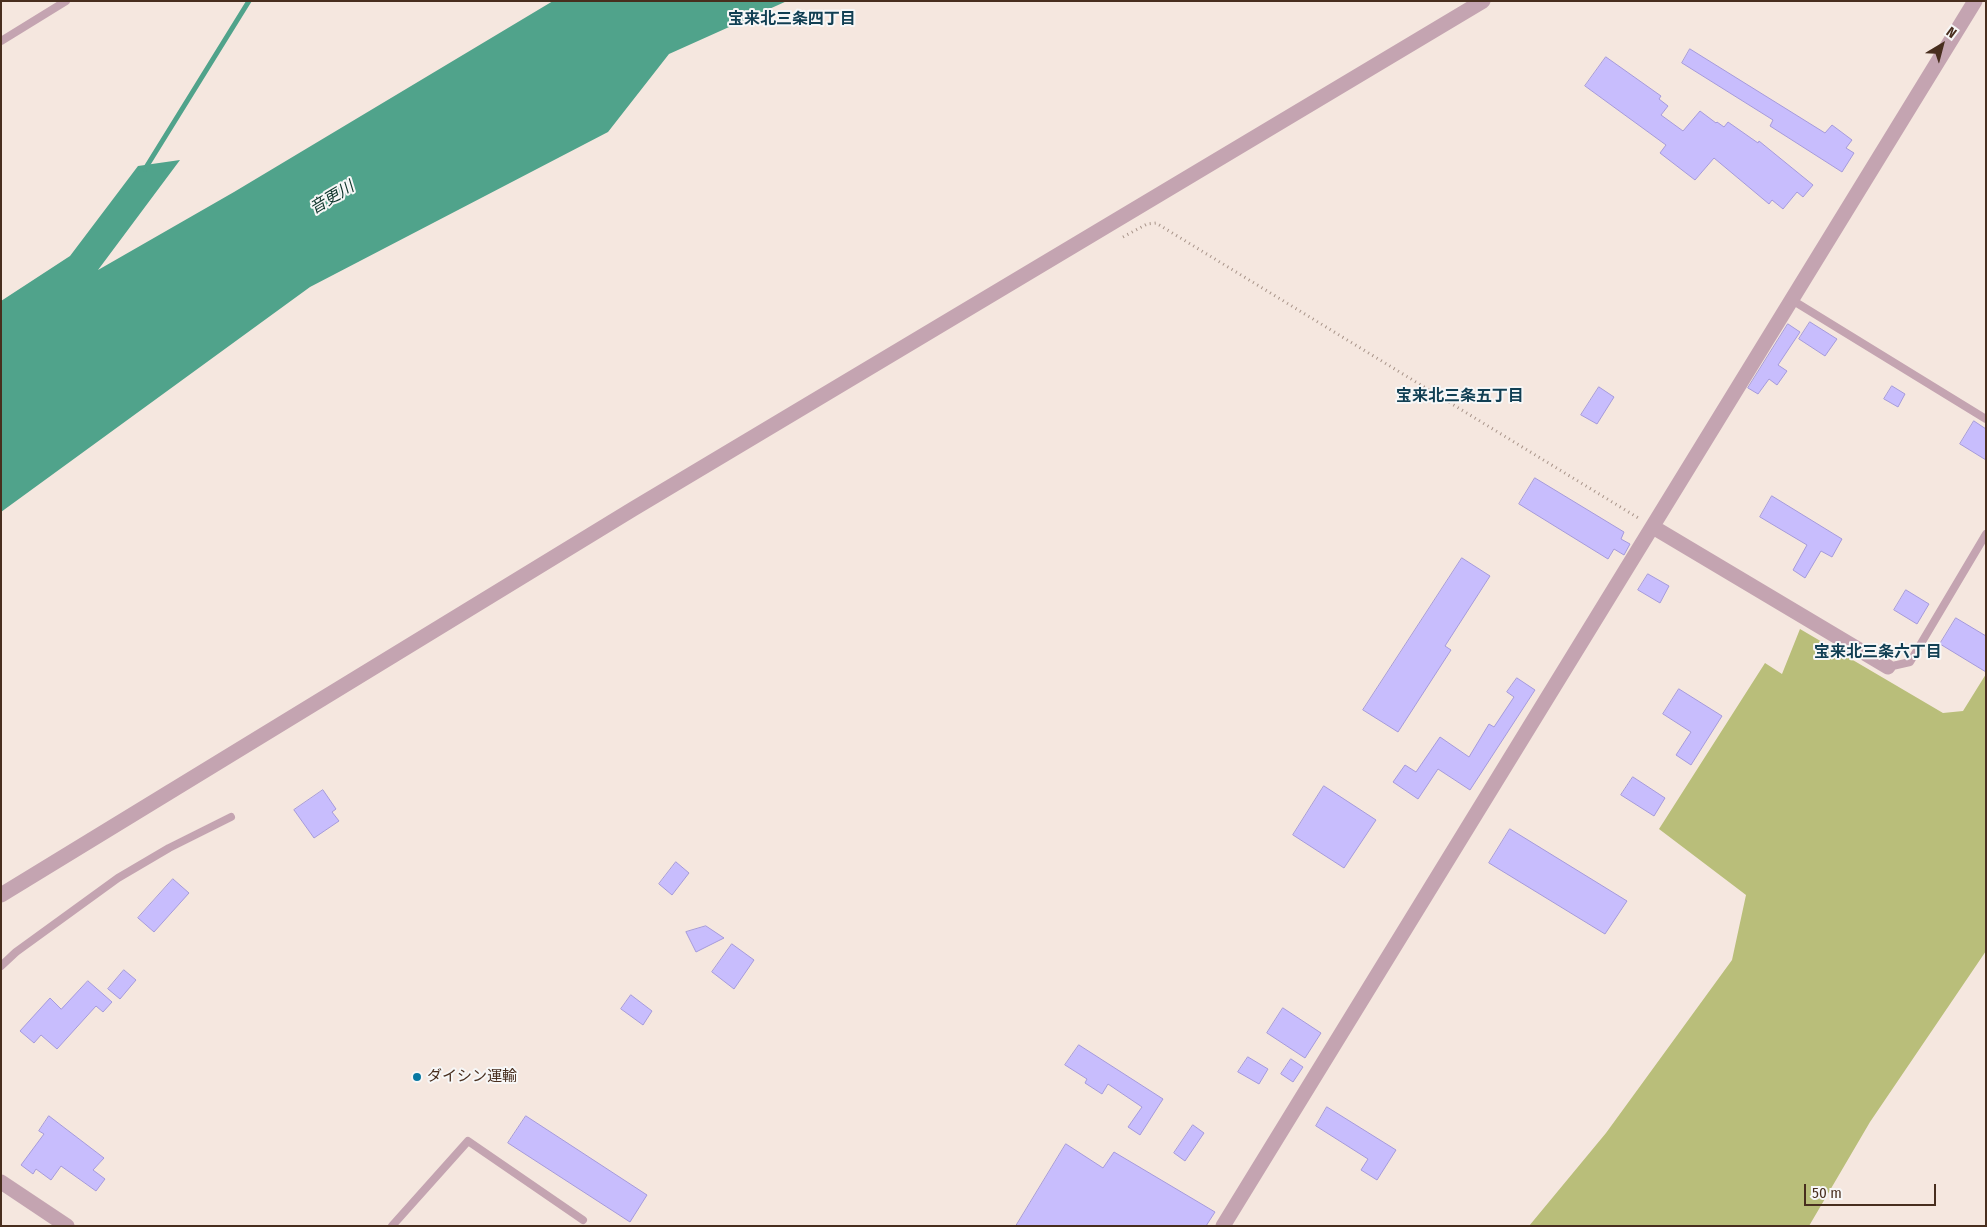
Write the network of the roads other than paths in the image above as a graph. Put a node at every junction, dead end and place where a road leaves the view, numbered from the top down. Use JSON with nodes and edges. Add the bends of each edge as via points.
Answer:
{"nodes":[{"id":1,"x":66,"y":1,"type":"edge"},
{"id":2,"x":1483,"y":1,"type":"edge"},
{"id":3,"x":1975,"y":1,"type":"edge"},
{"id":4,"x":1,"y":41,"type":"edge"},
{"id":5,"x":1792,"y":300,"type":"junction"},
{"id":6,"x":1986,"y":419,"type":"edge"},
{"id":7,"x":1653,"y":526,"type":"junction"},
{"id":8,"x":1986,"y":534,"type":"edge"},
{"id":9,"x":1888,"y":667,"type":"joint"},
{"id":10,"x":231,"y":817,"type":"dead end"},
{"id":11,"x":1,"y":895,"type":"edge"},
{"id":12,"x":1,"y":966,"type":"edge"},
{"id":13,"x":1,"y":1182,"type":"edge"},
{"id":14,"x":583,"y":1220,"type":"dead end"},
{"id":15,"x":67,"y":1226,"type":"edge"},
{"id":16,"x":392,"y":1226,"type":"edge"},
{"id":17,"x":1223,"y":1226,"type":"edge"}],
"edges":[{"from":1,"to":4,"type":"lane"},
{"from":2,"to":11,"type":"street","via":[[624,514]]},
{"from":3,"to":5,"type":"street"},
{"from":5,"to":6,"type":"lane"},
{"from":5,"to":7,"type":"street"},
{"from":7,"to":9,"type":"street"},
{"from":7,"to":17,"type":"street"},
{"from":8,"to":9,"type":"lane","via":[[1910,662]]},
{"from":10,"to":12,"type":"lane","via":[[118,878]]},
{"from":13,"to":15,"type":"street"},
{"from":14,"to":16,"type":"lane","via":[[468,1141]]}]}
